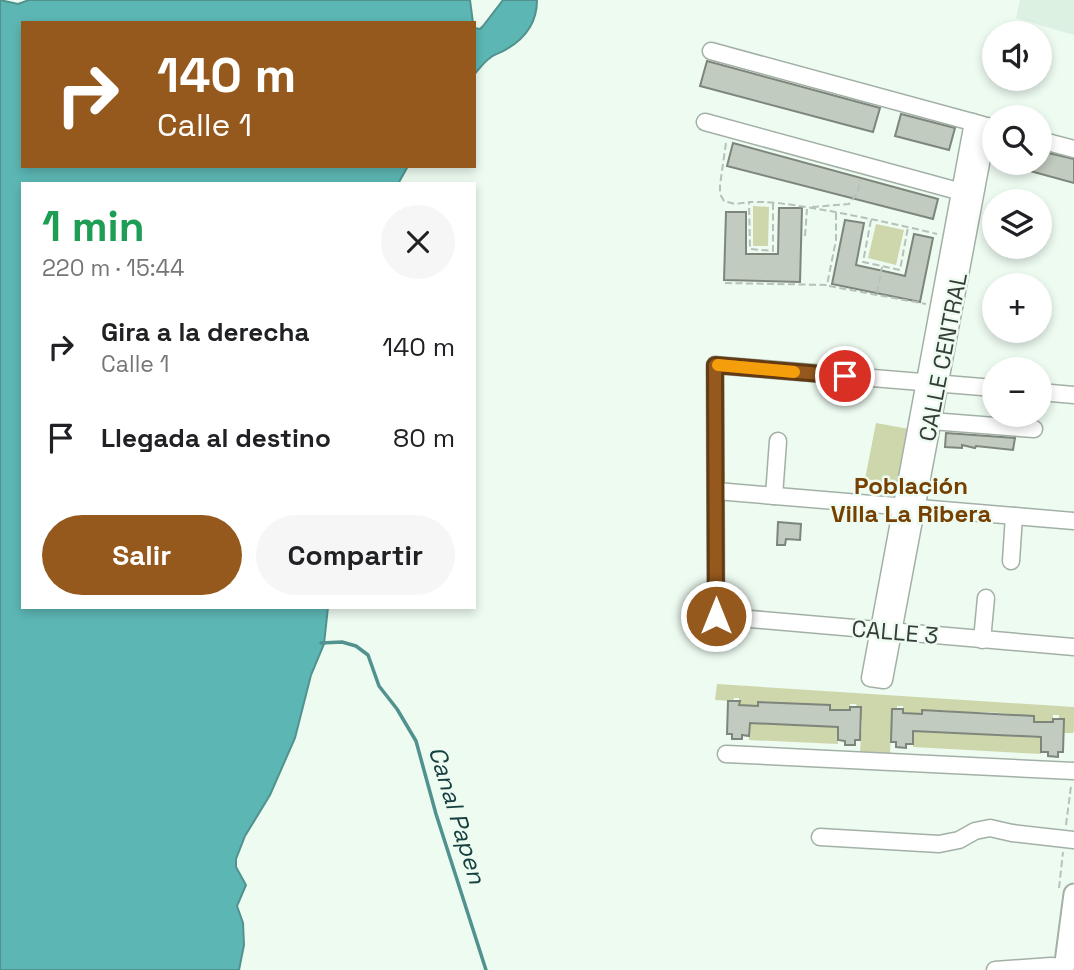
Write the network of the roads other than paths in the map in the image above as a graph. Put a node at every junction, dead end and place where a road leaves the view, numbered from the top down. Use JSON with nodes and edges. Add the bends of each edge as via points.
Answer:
{"nodes":[{"id":1,"x":711,"y":51,"type":"dead end"},
{"id":2,"x":705,"y":122,"type":"dead end"},
{"id":3,"x":982,"y":124,"type":"edge"},
{"id":4,"x":982,"y":136,"type":"edge"},
{"id":5,"x":1052,"y":143,"type":"edge"},
{"id":6,"x":1074,"y":149,"type":"edge"},
{"id":7,"x":967,"y":194,"type":"junction"},
{"id":8,"x":942,"y":312,"type":"junction"},
{"id":9,"x":931,"y":383,"type":"junction"},
{"id":10,"x":982,"y":387,"type":"edge"},
{"id":11,"x":1052,"y":393,"type":"edge"},
{"id":12,"x":1074,"y":395,"type":"edge"},
{"id":13,"x":931,"y":421,"type":"junction"},
{"id":14,"x":1034,"y":429,"type":"dead end"},
{"id":15,"x":778,"y":441,"type":"dead end"},
{"id":16,"x":716,"y":491,"type":"junction"},
{"id":17,"x":774,"y":496,"type":"junction"},
{"id":18,"x":908,"y":508,"type":"junction"},
{"id":19,"x":1014,"y":516,"type":"junction"},
{"id":20,"x":1074,"y":521,"type":"edge"},
{"id":21,"x":1010,"y":561,"type":"dead end"},
{"id":22,"x":986,"y":598,"type":"dead end"},
{"id":23,"x":886,"y":632,"type":"junction"},
{"id":24,"x":982,"y":639,"type":"junction"},
{"id":25,"x":1074,"y":647,"type":"edge"},
{"id":26,"x":726,"y":754,"type":"dead end"},
{"id":27,"x":1073,"y":771,"type":"edge"},
{"id":28,"x":820,"y":837,"type":"dead end"},
{"id":29,"x":1069,"y":839,"type":"edge"},
{"id":30,"x":1066,"y":895,"type":"edge"},
{"id":31,"x":1065,"y":969,"type":"edge"},
{"id":32,"x":995,"y":970,"type":"edge"}],
"edges":[{"from":1,"to":3,"type":"street"},
{"from":2,"to":7,"type":"street"},
{"from":4,"to":7,"type":"street","name":"CALLE CENTRAL"},
{"from":5,"to":6,"type":"street"},
{"from":7,"to":8,"type":"street","name":"CALLE CENTRAL"},
{"from":7,"to":8,"type":"street","name":"CALLE CENTRAL","via":[[951,238]]},
{"from":8,"to":9,"type":"street","name":"CALLE CENTRAL"},
{"from":9,"to":10,"type":"street"},
{"from":9,"to":13,"type":"street","name":"CALLE CENTRAL"},
{"from":9,"to":16,"type":"street","via":[[715,365]]},
{"from":9,"to":18,"type":"street","name":"CALLE CENTRAL"},
{"from":11,"to":12,"type":"street"},
{"from":13,"to":14,"type":"street"},
{"from":13,"to":18,"type":"street","name":"CALLE CENTRAL"},
{"from":15,"to":17,"type":"street"},
{"from":16,"to":17,"type":"street"},
{"from":16,"to":23,"type":"street","name":"CALLE 3","via":[[716,616]]},
{"from":17,"to":18,"type":"street"},
{"from":18,"to":19,"type":"street"},
{"from":18,"to":23,"type":"street","name":"CALLE CENTRAL"},
{"from":19,"to":20,"type":"street"},
{"from":19,"to":21,"type":"street"},
{"from":22,"to":24,"type":"street"},
{"from":23,"to":24,"type":"street","name":"CALLE 3"},
{"from":24,"to":25,"type":"street","name":"CALLE 3"},
{"from":26,"to":27,"type":"street"},
{"from":28,"to":29,"type":"street","via":[[939,844],[990,828]]},
{"from":30,"to":31,"type":"main road"},
{"from":31,"to":32,"type":"street"}]}
